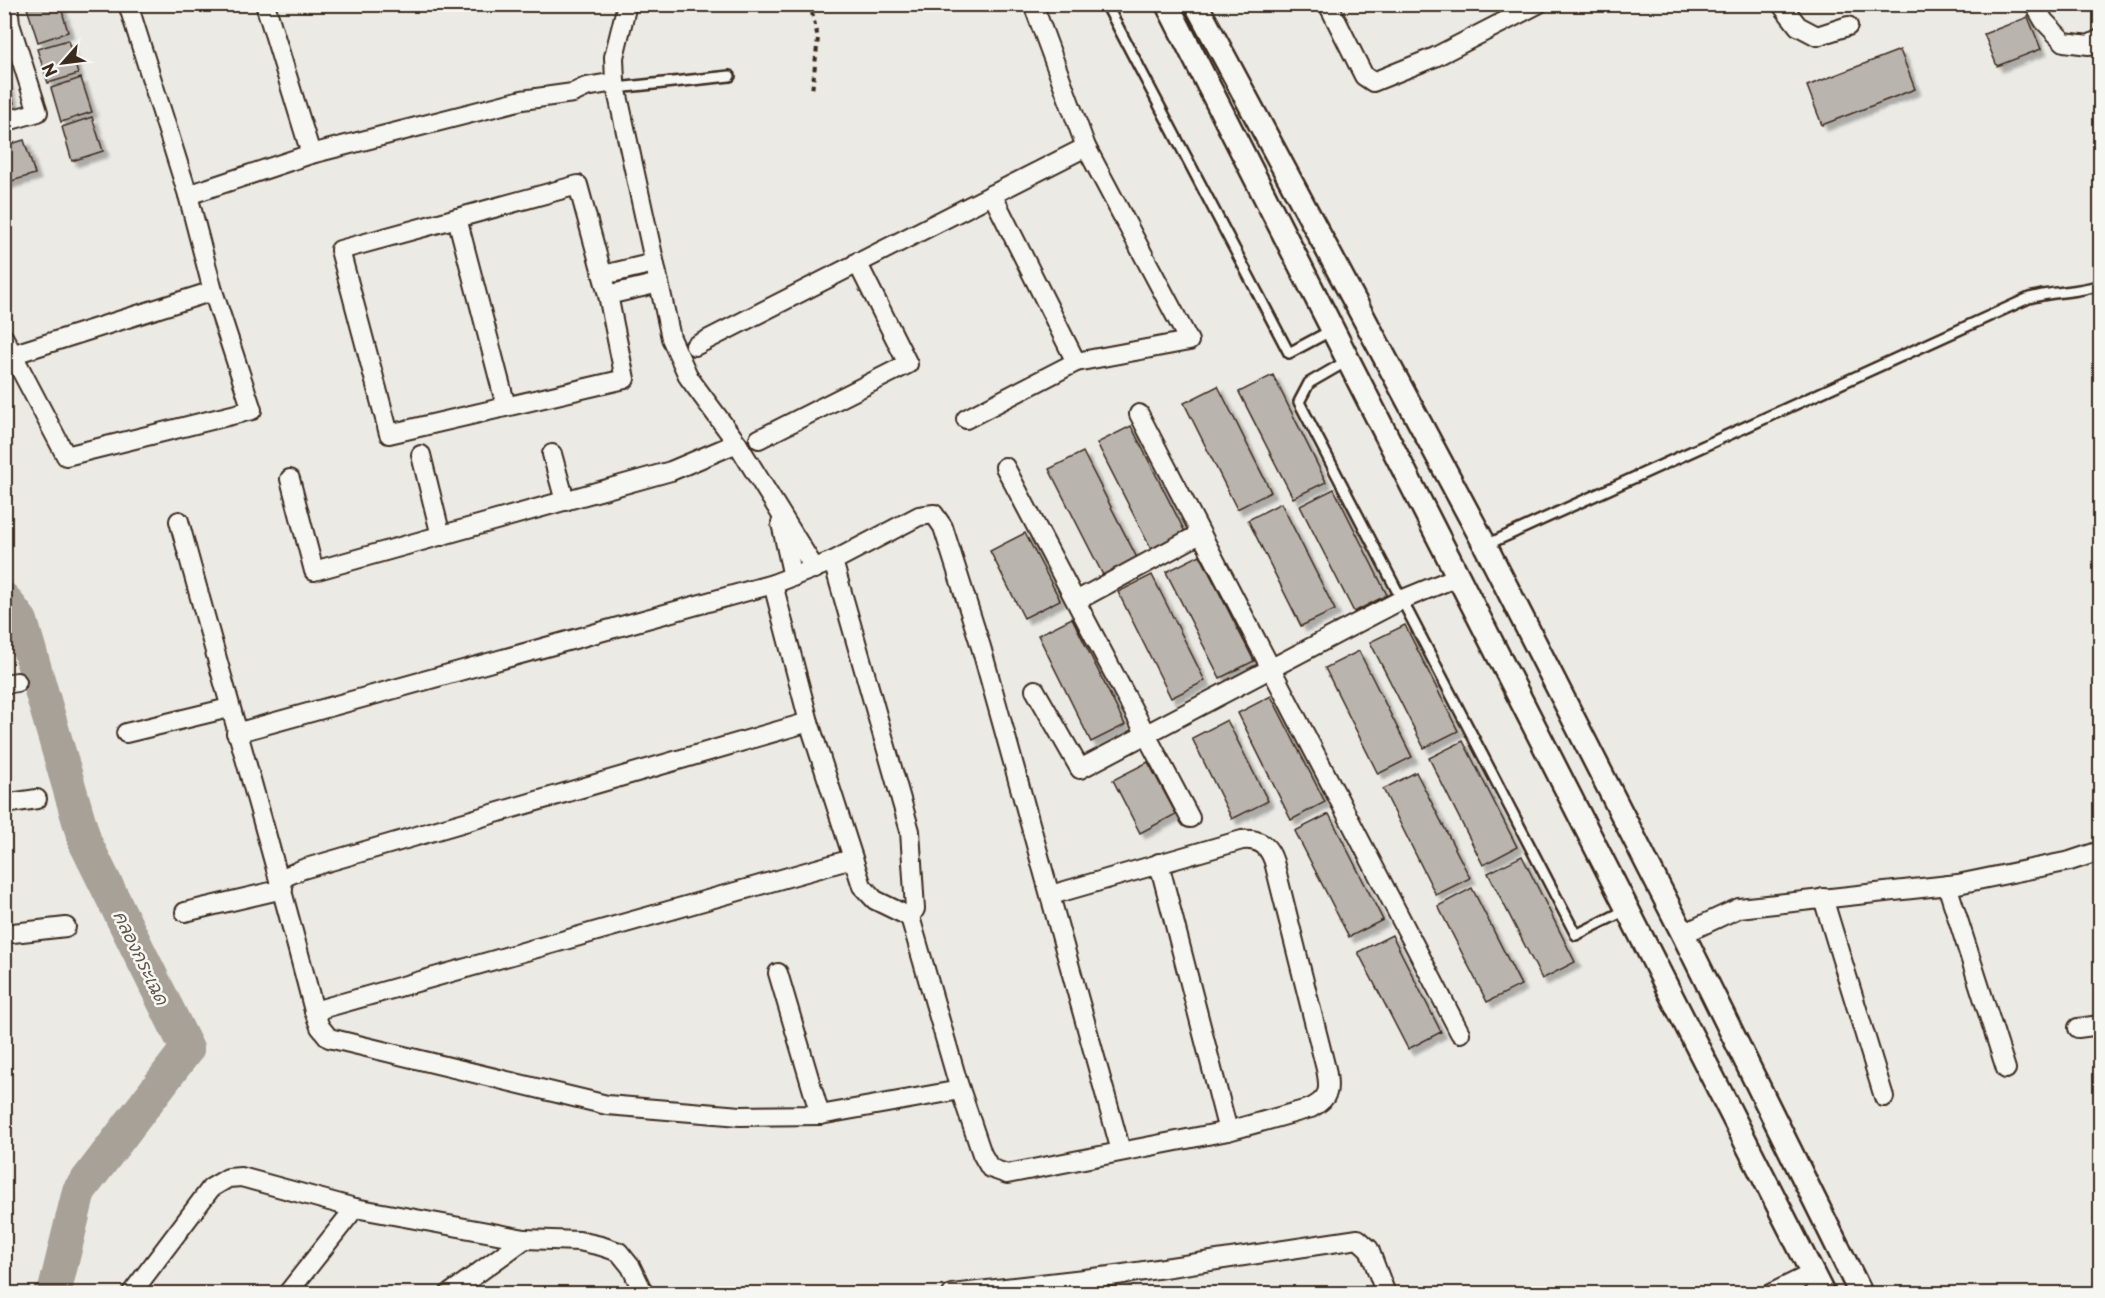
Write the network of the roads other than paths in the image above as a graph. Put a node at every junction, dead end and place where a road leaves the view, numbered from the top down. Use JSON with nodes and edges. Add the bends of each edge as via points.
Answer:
{"nodes":[{"id":1,"x":9,"y":4,"type":"edge"},
{"id":2,"x":128,"y":4,"type":"edge"},
{"id":3,"x":265,"y":4,"type":"edge"},
{"id":4,"x":627,"y":4,"type":"edge"},
{"id":5,"x":1033,"y":4,"type":"edge"},
{"id":6,"x":1106,"y":4,"type":"edge"},
{"id":7,"x":1167,"y":4,"type":"edge"},
{"id":8,"x":1196,"y":4,"type":"edge"},
{"id":9,"x":1328,"y":4,"type":"edge"},
{"id":10,"x":1538,"y":4,"type":"edge"},
{"id":11,"x":1781,"y":4,"type":"edge"},
{"id":12,"x":2034,"y":4,"type":"edge"},
{"id":13,"x":1848,"y":26,"type":"dead end"},
{"id":14,"x":2100,"y":39,"type":"edge"},
{"id":15,"x":730,"y":76,"type":"dead end"},
{"id":16,"x":616,"y":88,"type":"junction"},
{"id":17,"x":4,"y":122,"type":"edge"},
{"id":18,"x":1086,"y":147,"type":"junction"},
{"id":19,"x":311,"y":154,"type":"junction"},
{"id":20,"x":992,"y":194,"type":"junction"},
{"id":21,"x":189,"y":195,"type":"junction"},
{"id":22,"x":457,"y":218,"type":"junction"},
{"id":23,"x":857,"y":262,"type":"junction"},
{"id":24,"x":654,"y":263,"type":"junction"},
{"id":25,"x":603,"y":274,"type":"junction"},
{"id":26,"x":659,"y":283,"type":"junction"},
{"id":27,"x":2100,"y":285,"type":"edge"},
{"id":28,"x":213,"y":291,"type":"junction"},
{"id":29,"x":608,"y":295,"type":"junction"},
{"id":30,"x":1332,"y":330,"type":"junction"},
{"id":31,"x":696,"y":346,"type":"dead end"},
{"id":32,"x":8,"y":347,"type":"edge"},
{"id":33,"x":1348,"y":360,"type":"junction"},
{"id":34,"x":1076,"y":362,"type":"junction"},
{"id":35,"x":506,"y":406,"type":"junction"},
{"id":36,"x":1139,"y":414,"type":"dead end"},
{"id":37,"x":966,"y":419,"type":"dead end"},
{"id":38,"x":759,"y":439,"type":"dead end"},
{"id":39,"x":737,"y":443,"type":"junction"},
{"id":40,"x":552,"y":454,"type":"dead end"},
{"id":41,"x":421,"y":455,"type":"dead end"},
{"id":42,"x":1005,"y":467,"type":"dead end"},
{"id":43,"x":290,"y":479,"type":"dead end"},
{"id":44,"x":565,"y":501,"type":"junction"},
{"id":45,"x":778,"y":509,"type":"junction"},
{"id":46,"x":178,"y":522,"type":"dead end"},
{"id":47,"x":1200,"y":534,"type":"junction"},
{"id":48,"x":441,"y":536,"type":"junction"},
{"id":49,"x":1485,"y":545,"type":"junction"},
{"id":50,"x":833,"y":561,"type":"junction"},
{"id":51,"x":814,"y":569,"type":"junction"},
{"id":52,"x":793,"y":577,"type":"junction"},
{"id":53,"x":1457,"y":577,"type":"junction"},
{"id":54,"x":773,"y":584,"type":"junction"},
{"id":55,"x":1401,"y":600,"type":"junction"},
{"id":56,"x":1076,"y":601,"type":"junction"},
{"id":57,"x":1269,"y":669,"type":"junction"},
{"id":58,"x":1035,"y":690,"type":"dead end"},
{"id":59,"x":229,"y":708,"type":"junction"},
{"id":60,"x":809,"y":722,"type":"junction"},
{"id":61,"x":126,"y":733,"type":"dead end"},
{"id":62,"x":236,"y":733,"type":"junction"},
{"id":63,"x":1148,"y":735,"type":"junction"},
{"id":64,"x":1592,"y":756,"type":"junction"},
{"id":65,"x":1558,"y":774,"type":"junction"},
{"id":66,"x":37,"y":799,"type":"dead end"},
{"id":67,"x":4,"y":804,"type":"edge"},
{"id":68,"x":1190,"y":818,"type":"dead end"},
{"id":69,"x":2100,"y":851,"type":"edge"},
{"id":70,"x":852,"y":859,"type":"junction"},
{"id":71,"x":1159,"y":863,"type":"junction"},
{"id":72,"x":281,"y":884,"type":"junction"},
{"id":73,"x":1947,"y":885,"type":"junction"},
{"id":74,"x":1051,"y":895,"type":"junction"},
{"id":75,"x":1823,"y":898,"type":"junction"},
{"id":76,"x":1628,"y":909,"type":"junction"},
{"id":77,"x":185,"y":912,"type":"dead end"},
{"id":78,"x":910,"y":917,"type":"junction"},
{"id":79,"x":66,"y":927,"type":"dead end"},
{"id":80,"x":1683,"y":934,"type":"junction"},
{"id":81,"x":5,"y":935,"type":"edge"},
{"id":82,"x":778,"y":973,"type":"dead end"},
{"id":83,"x":314,"y":1011,"type":"junction"},
{"id":84,"x":2100,"y":1025,"type":"edge"},
{"id":85,"x":2078,"y":1028,"type":"dead end"},
{"id":86,"x":1460,"y":1033,"type":"dead end"},
{"id":87,"x":2006,"y":1069,"type":"dead end"},
{"id":88,"x":960,"y":1090,"type":"junction"},
{"id":89,"x":1884,"y":1097,"type":"dead end"},
{"id":90,"x":820,"y":1114,"type":"junction"},
{"id":91,"x":1228,"y":1131,"type":"junction"},
{"id":92,"x":1121,"y":1151,"type":"junction"},
{"id":93,"x":355,"y":1208,"type":"junction"},
{"id":94,"x":525,"y":1239,"type":"junction"},
{"id":95,"x":1812,"y":1273,"type":"junction"},
{"id":96,"x":131,"y":1293,"type":"edge"},
{"id":97,"x":286,"y":1293,"type":"edge"},
{"id":98,"x":449,"y":1293,"type":"edge"},
{"id":99,"x":644,"y":1293,"type":"edge"},
{"id":100,"x":952,"y":1293,"type":"edge"},
{"id":101,"x":1386,"y":1293,"type":"edge"},
{"id":102,"x":1770,"y":1293,"type":"edge"},
{"id":103,"x":1823,"y":1293,"type":"edge"},
{"id":104,"x":1861,"y":1293,"type":"edge"}],
"edges":[{"from":1,"to":17,"type":"street","via":[[10,24],[38,112]]},
{"from":2,"to":21,"type":"street"},
{"from":3,"to":19,"type":"street"},
{"from":4,"to":16,"type":"street","via":[[614,57]]},
{"from":5,"to":18,"type":"street"},
{"from":6,"to":30,"type":"lane","via":[[1289,353]]},
{"from":7,"to":30,"type":"street"},
{"from":8,"to":49,"type":"street"},
{"from":9,"to":10,"type":"street","via":[[1364,76],[1373,82],[1435,57]]},
{"from":11,"to":13,"type":"street","via":[[1798,26],[1817,36]]},
{"from":12,"to":14,"type":"street","via":[[2064,42],[2089,45]]},
{"from":15,"to":16,"type":"lane"},
{"from":16,"to":19,"type":"street","via":[[586,87],[573,93],[522,100]]},
{"from":16,"to":24,"type":"street"},
{"from":18,"to":20,"type":"street"},
{"from":18,"to":34,"type":"street","via":[[1189,341]]},
{"from":19,"to":21,"type":"street"},
{"from":20,"to":23,"type":"street"},
{"from":20,"to":34,"type":"street"},
{"from":21,"to":28,"type":"street"},
{"from":22,"to":25,"type":"street","via":[[578,185]]},
{"from":22,"to":35,"type":"street"},
{"from":22,"to":35,"type":"street","via":[[340,250],[389,434]]},
{"from":23,"to":31,"type":"street"},
{"from":23,"to":38,"type":"street","via":[[908,364]]},
{"from":24,"to":25,"type":"street"},
{"from":24,"to":26,"type":"street"},
{"from":25,"to":29,"type":"street"},
{"from":26,"to":29,"type":"street"},
{"from":26,"to":39,"type":"street","via":[[671,338],[682,363]]},
{"from":27,"to":49,"type":"lane","via":[[2029,298]]},
{"from":28,"to":32,"type":"street"},
{"from":28,"to":32,"type":"street","via":[[252,410],[66,456]]},
{"from":29,"to":35,"type":"street","via":[[625,379]]},
{"from":30,"to":33,"type":"street"},
{"from":33,"to":53,"type":"street"},
{"from":33,"to":55,"type":"lane","via":[[1309,383],[1299,402]]},
{"from":34,"to":37,"type":"street"},
{"from":36,"to":47,"type":"street"},
{"from":39,"to":44,"type":"street","via":[[671,471]]},
{"from":39,"to":45,"type":"street"},
{"from":40,"to":44,"type":"street"},
{"from":41,"to":48,"type":"street"},
{"from":42,"to":56,"type":"street"},
{"from":43,"to":48,"type":"street","via":[[314,571]]},
{"from":44,"to":48,"type":"street"},
{"from":45,"to":51,"type":"street"},
{"from":45,"to":52,"type":"street"},
{"from":46,"to":59,"type":"street"},
{"from":47,"to":56,"type":"street"},
{"from":47,"to":57,"type":"street"},
{"from":49,"to":64,"type":"street"},
{"from":50,"to":51,"type":"street"},
{"from":50,"to":74,"type":"street","via":[[919,516],[934,514],[940,520],[981,647]]},
{"from":50,"to":78,"type":"street","via":[[910,831],[915,909]]},
{"from":51,"to":52,"type":"street"},
{"from":52,"to":54,"type":"street"},
{"from":53,"to":55,"type":"street"},
{"from":53,"to":65,"type":"street"},
{"from":54,"to":60,"type":"street"},
{"from":54,"to":62,"type":"street"},
{"from":55,"to":57,"type":"street"},
{"from":55,"to":76,"type":"lane","via":[[1576,935]]},
{"from":56,"to":63,"type":"street"},
{"from":57,"to":63,"type":"street"},
{"from":57,"to":86,"type":"street"},
{"from":58,"to":63,"type":"street","via":[[1080,769]]},
{"from":59,"to":61,"type":"street"},
{"from":59,"to":62,"type":"street"},
{"from":60,"to":70,"type":"street"},
{"from":60,"to":72,"type":"street","via":[[303,869]]},
{"from":62,"to":72,"type":"street"},
{"from":63,"to":68,"type":"street"},
{"from":64,"to":65,"type":"street"},
{"from":64,"to":80,"type":"street"},
{"from":65,"to":76,"type":"street"},
{"from":66,"to":67,"type":"street"},
{"from":69,"to":73,"type":"street","via":[[2070,861]]},
{"from":70,"to":78,"type":"street","via":[[862,886],[875,900]]},
{"from":70,"to":83,"type":"street"},
{"from":71,"to":74,"type":"street"},
{"from":71,"to":91,"type":"street"},
{"from":71,"to":91,"type":"street","via":[[1249,839],[1262,843],[1274,862],[1326,1069],[1328,1094],[1311,1108]]},
{"from":72,"to":77,"type":"street"},
{"from":72,"to":83,"type":"street"},
{"from":73,"to":75,"type":"street"},
{"from":73,"to":87,"type":"street"},
{"from":74,"to":92,"type":"street"},
{"from":75,"to":80,"type":"street","via":[[1739,908]]},
{"from":75,"to":89,"type":"street"},
{"from":76,"to":95,"type":"street"},
{"from":78,"to":88,"type":"street"},
{"from":79,"to":81,"type":"street"},
{"from":80,"to":104,"type":"street"},
{"from":82,"to":90,"type":"street"},
{"from":83,"to":90,"type":"street","via":[[329,1038],[340,1042],[607,1105],[740,1116]]},
{"from":84,"to":85,"type":"street"},
{"from":88,"to":90,"type":"street"},
{"from":88,"to":92,"type":"street","via":[[982,1154],[995,1171],[1007,1174]]},
{"from":91,"to":92,"type":"street"},
{"from":93,"to":94,"type":"street"},
{"from":93,"to":96,"type":"street","via":[[241,1177],[228,1178],[210,1188]]},
{"from":93,"to":97,"type":"street"},
{"from":94,"to":98,"type":"street"},
{"from":94,"to":99,"type":"street","via":[[579,1241],[619,1252]]},
{"from":95,"to":102,"type":"street"},
{"from":95,"to":103,"type":"street"},
{"from":100,"to":101,"type":"street","via":[[1110,1276],[1358,1239],[1369,1249]]}]}
